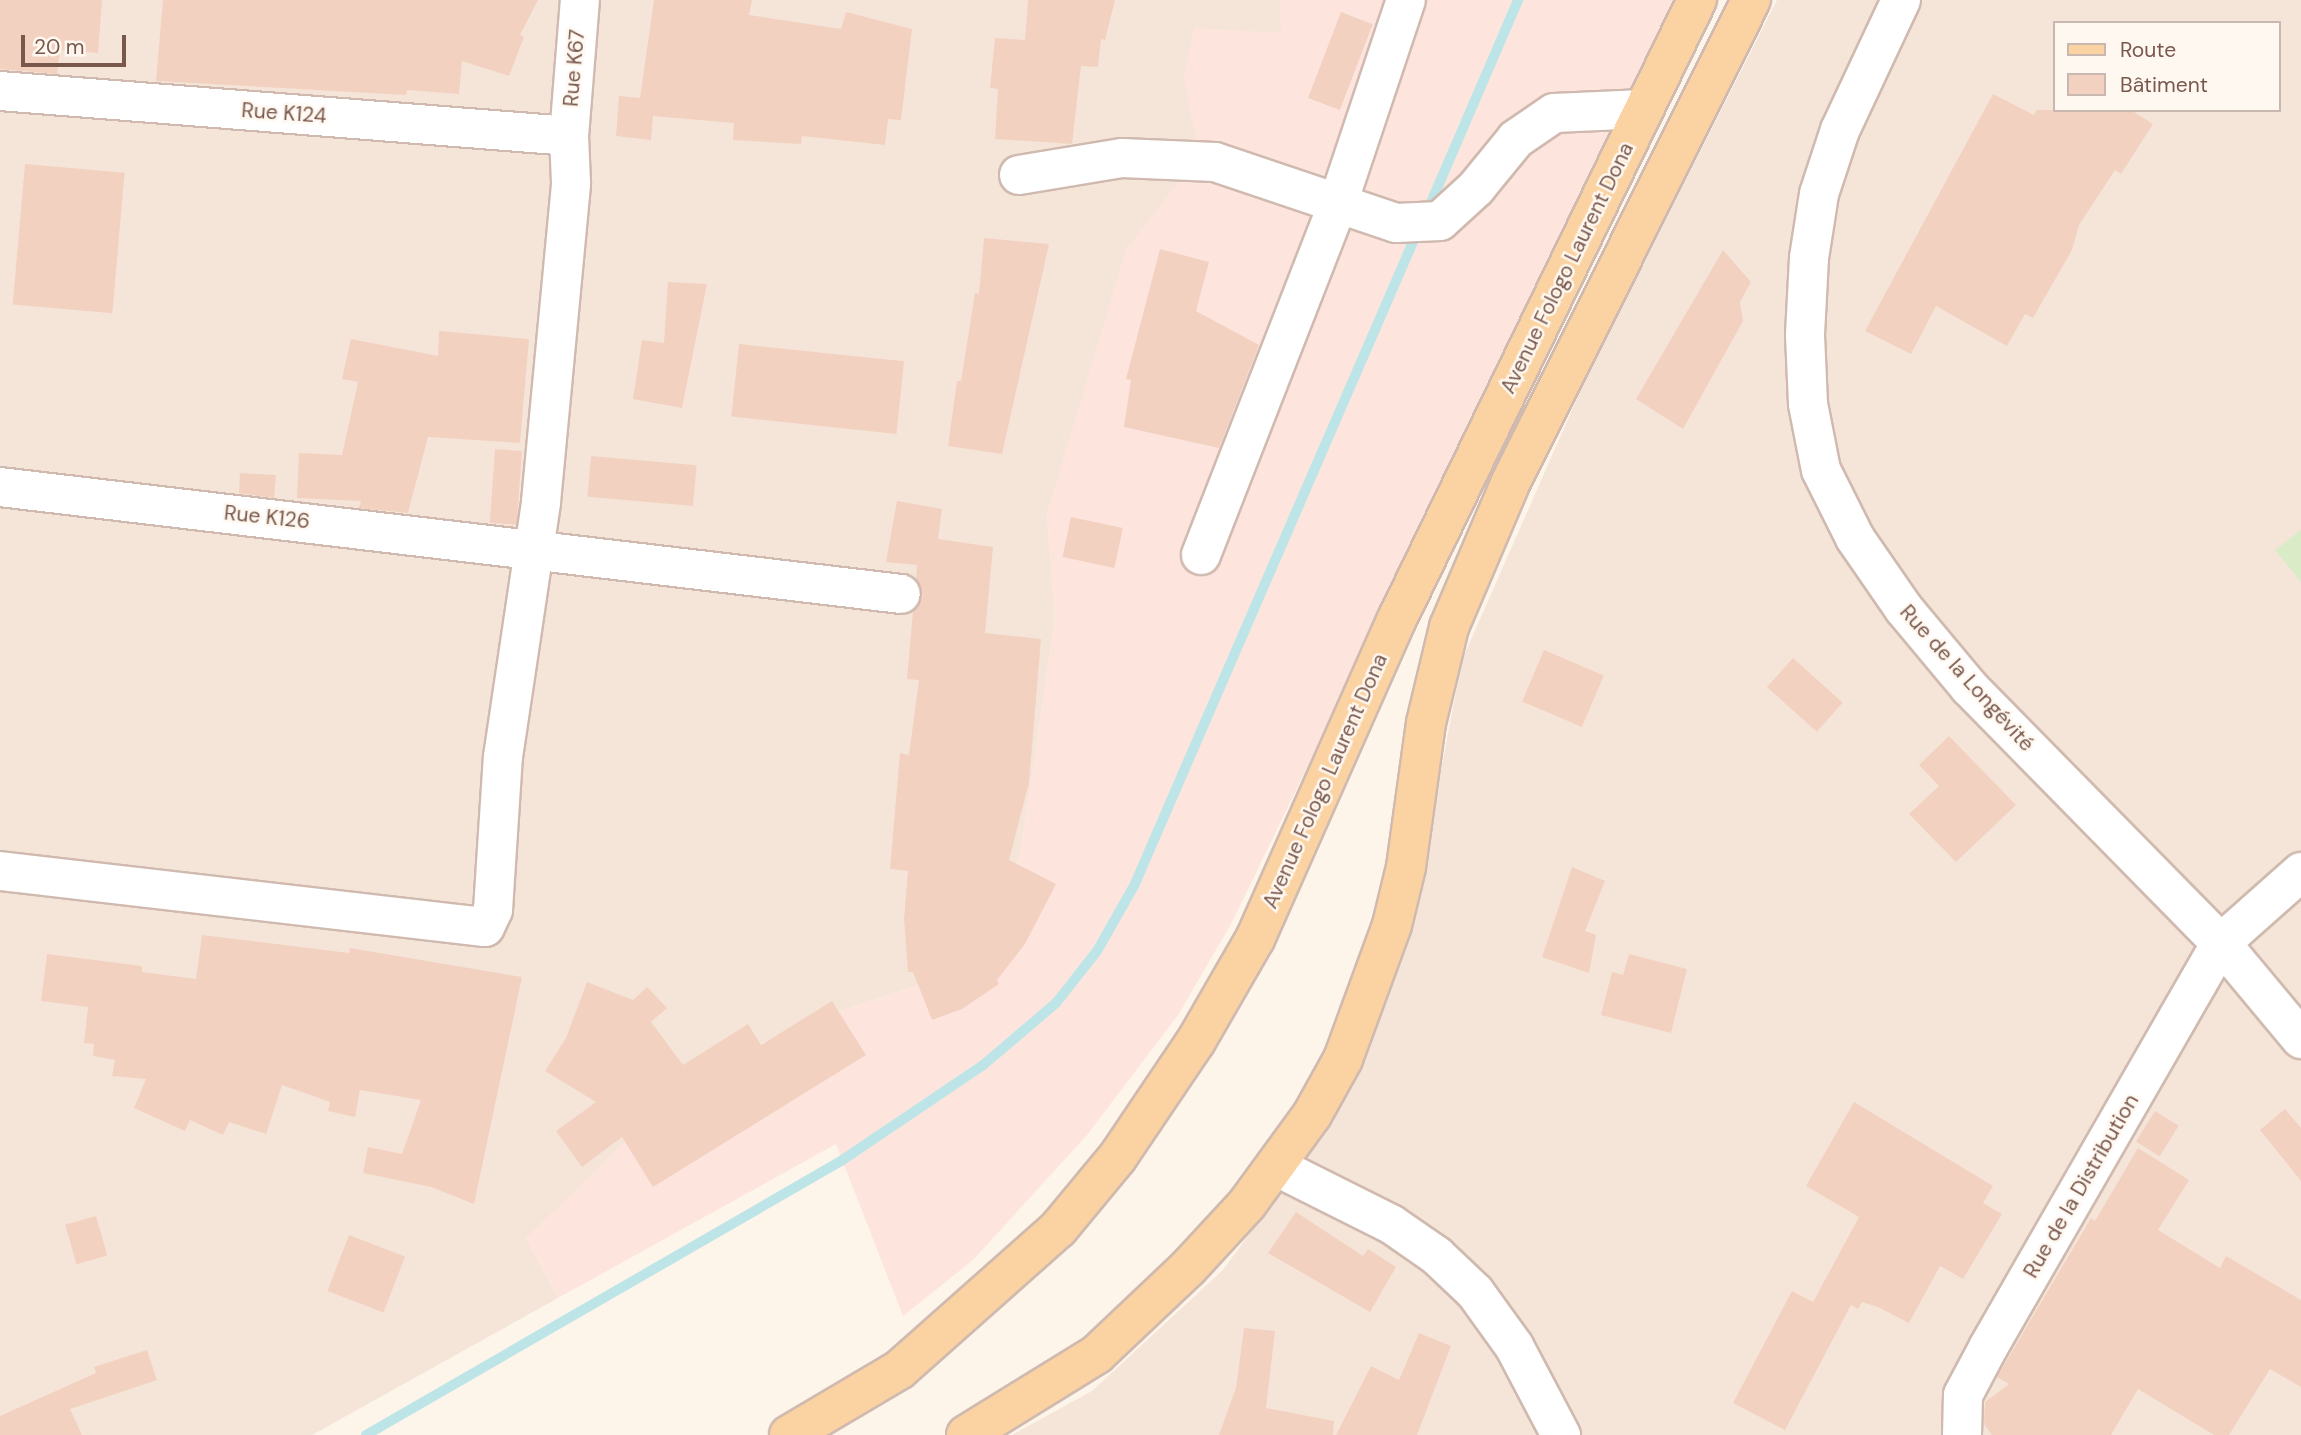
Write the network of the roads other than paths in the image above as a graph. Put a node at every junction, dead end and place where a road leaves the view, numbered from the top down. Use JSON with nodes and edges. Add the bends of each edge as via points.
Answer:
{"nodes":[{"id":1,"x":580,"y":0,"type":"edge"},
{"id":2,"x":1406,"y":0,"type":"edge"},
{"id":3,"x":1697,"y":0,"type":"edge"},
{"id":4,"x":1751,"y":0,"type":"edge"},
{"id":5,"x":1901,"y":0,"type":"edge"},
{"id":6,"x":0,"y":91,"type":"edge"},
{"id":7,"x":1644,"y":109,"type":"junction"},
{"id":8,"x":569,"y":136,"type":"junction"},
{"id":9,"x":1019,"y":175,"type":"dead end"},
{"id":10,"x":1338,"y":203,"type":"junction"},
{"id":11,"x":0,"y":487,"type":"edge"},
{"id":12,"x":534,"y":548,"type":"junction"},
{"id":13,"x":1201,"y":555,"type":"dead end"},
{"id":14,"x":901,"y":594,"type":"dead end"},
{"id":15,"x":0,"y":871,"type":"edge"},
{"id":16,"x":2301,"y":872,"type":"edge"},
{"id":17,"x":2221,"y":943,"type":"junction"},
{"id":18,"x":2301,"y":1039,"type":"edge"},
{"id":19,"x":1275,"y":1166,"type":"junction"},
{"id":20,"x":789,"y":1435,"type":"edge"},
{"id":21,"x":966,"y":1435,"type":"edge"},
{"id":22,"x":1561,"y":1435,"type":"edge"},
{"id":23,"x":1962,"y":1435,"type":"edge"}],
"edges":[{"from":1,"to":8,"type":"street","name":"Rue K67"},
{"from":2,"to":10,"type":"street"},
{"from":3,"to":7,"type":"main road","name":"Avenue Fologo Laurent Dona"},
{"from":4,"to":19,"type":"main road","name":"Avenue Fologo Laurent Dona","via":[[1509,486],[1449,626],[1426,723],[1406,867],[1369,997],[1337,1071]]},
{"from":5,"to":17,"type":"street","name":"Rue de la Longévité","via":[[1840,130],[1819,194],[1809,258],[1805,335],[1808,404],[1821,470],[1855,538],[1904,609],[1969,687]]},
{"from":6,"to":8,"type":"street","name":"Rue K124"},
{"from":7,"to":10,"type":"street","via":[[1554,113],[1517,139],[1476,188],[1440,221],[1395,223]]},
{"from":7,"to":20,"type":"main road","name":"Avenue Fologo Laurent Dona","via":[[1398,617],[1255,939],[1196,1041],[1117,1158],[1031,1255],[899,1370]]},
{"from":8,"to":12,"type":"street","name":"Rue K67","via":[[572,183]]},
{"from":9,"to":10,"type":"street","via":[[1122,158],[1215,162]]},
{"from":10,"to":13,"type":"street"},
{"from":11,"to":12,"type":"street","name":"Rue K126"},
{"from":12,"to":14,"type":"street","name":"Rue K126"},
{"from":12,"to":15,"type":"street","name":"Rue K67","via":[[503,757],[493,910],[485,927]]},
{"from":16,"to":17,"type":"street"},
{"from":17,"to":18,"type":"street","name":"Rue de la Longévité"},
{"from":17,"to":23,"type":"street","name":"Rue de la Distribution","via":[[1963,1395]]},
{"from":19,"to":21,"type":"main road","name":"Avenue Fologo Laurent Dona","via":[[1247,1205],[1188,1268],[1097,1354]]},
{"from":19,"to":22,"type":"street","via":[[1391,1224],[1437,1256],[1475,1292],[1514,1346]]}]}
